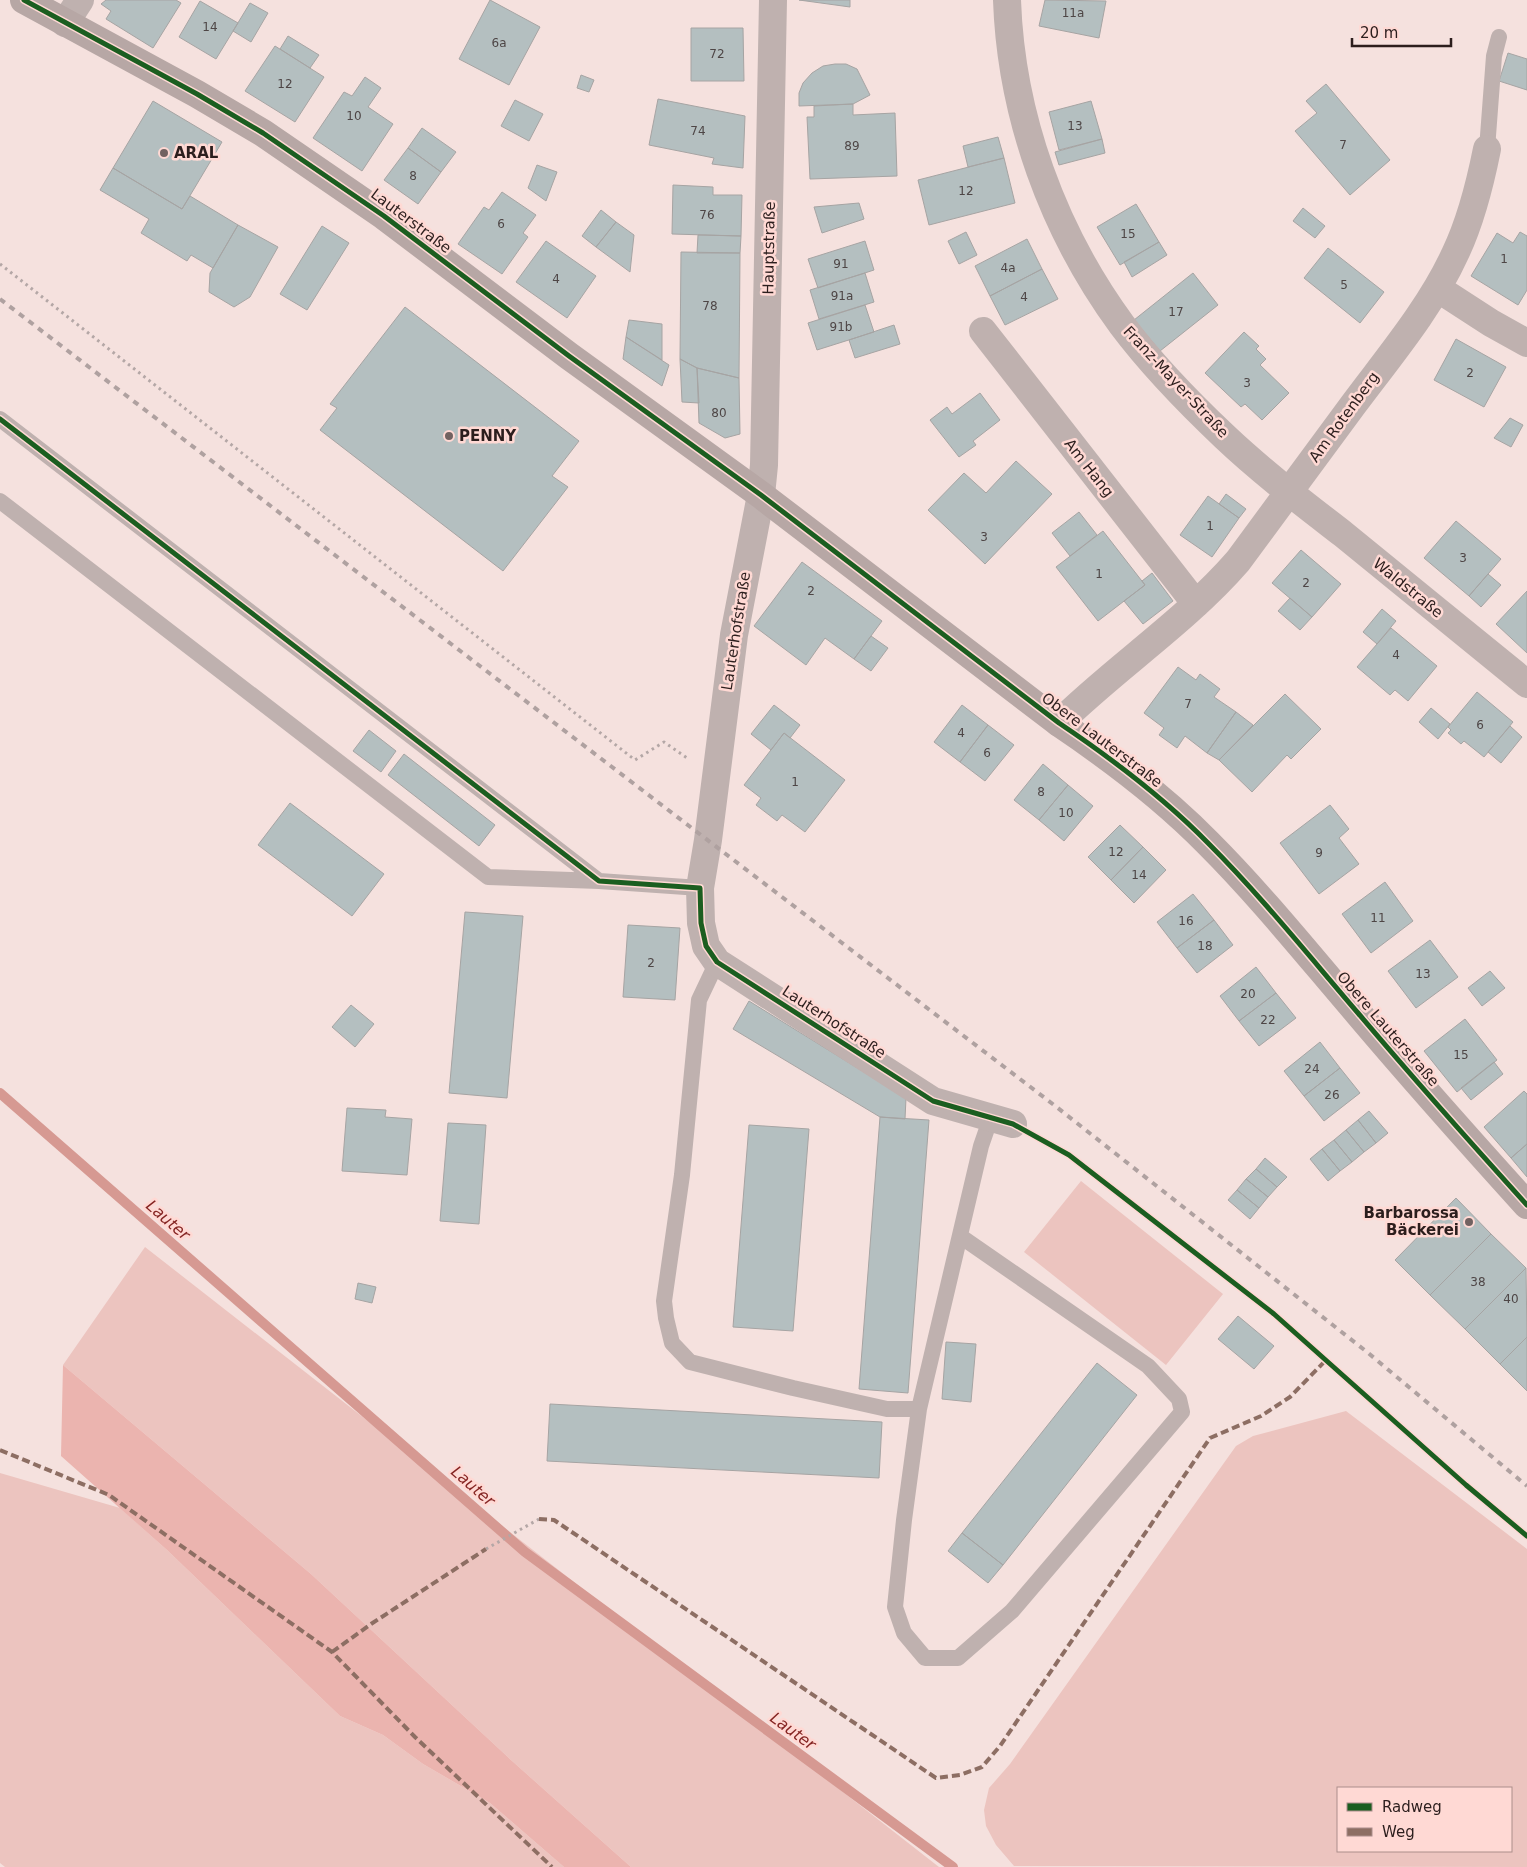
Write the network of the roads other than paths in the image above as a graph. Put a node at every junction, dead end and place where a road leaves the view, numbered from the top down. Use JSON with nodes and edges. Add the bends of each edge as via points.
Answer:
{"nodes":[{"id":1,"x":24,"y":0,"type":"edge"},
{"id":2,"x":80,"y":0,"type":"edge"},
{"id":3,"x":773,"y":0,"type":"edge"},
{"id":4,"x":1007,"y":0,"type":"edge"},
{"id":5,"x":65,"y":23,"type":"junction"},
{"id":6,"x":1499,"y":37,"type":"dead end"},
{"id":7,"x":1487,"y":149,"type":"joint"},
{"id":8,"x":1437,"y":288,"type":"junction"},
{"id":9,"x":983,"y":331,"type":"dead end"},
{"id":10,"x":1527,"y":343,"type":"edge"},
{"id":11,"x":0,"y":419,"type":"edge"},
{"id":12,"x":1289,"y":491,"type":"junction"},
{"id":13,"x":761,"y":495,"type":"junction"},
{"id":14,"x":0,"y":501,"type":"edge"},
{"id":15,"x":1196,"y":604,"type":"junction"},
{"id":16,"x":1527,"y":684,"type":"edge"},
{"id":17,"x":1058,"y":722,"type":"junction"},
{"id":18,"x":599,"y":881,"type":"junction"},
{"id":19,"x":700,"y":888,"type":"junction"},
{"id":20,"x":717,"y":962,"type":"junction"},
{"id":21,"x":1002,"y":1120,"type":"joint"},
{"id":22,"x":1527,"y":1205,"type":"edge"},
{"id":23,"x":960,"y":1236,"type":"junction"},
{"id":24,"x":920,"y":1409,"type":"junction"}],
"edges":[{"from":1,"to":5,"type":"street","name":"Lauterstraße"},
{"from":2,"to":5,"type":"street"},
{"from":3,"to":13,"type":"street","name":"Hauptstraße","via":[[766,398]]},
{"from":4,"to":12,"type":"street","name":"Franz-Mayer-Straße","via":[[1013,70],[1029,137],[1045,187],[1090,274],[1122,325],[1177,388],[1226,438]]},
{"from":5,"to":13,"type":"street","name":"Lauterstraße","via":[[197,94],[320,171]]},
{"from":6,"to":7,"type":"lane","name":"Am Rotenberg","via":[[1490,84]]},
{"from":7,"to":8,"type":"street","name":"Am Rotenberg","via":[[1471,212],[1456,253]]},
{"from":8,"to":10,"type":"street"},
{"from":8,"to":12,"type":"street","name":"Am Rotenberg"},
{"from":9,"to":15,"type":"street","name":"Am Hang"},
{"from":11,"to":18,"type":"lane"},
{"from":12,"to":15,"type":"street","name":"Am Rotenberg","via":[[1238,561]]},
{"from":12,"to":16,"type":"street","name":"Waldstraße"},
{"from":13,"to":17,"type":"street","name":"Obere Lauterstraße"},
{"from":13,"to":19,"type":"street","name":"Lauterhofstraße","via":[[734,635]]},
{"from":14,"to":18,"type":"lane","via":[[488,877]]},
{"from":15,"to":17,"type":"street","name":"Am Rotenberg"},
{"from":17,"to":22,"type":"street","name":"Obere Lauterstraße","via":[[1146,786],[1208,842]]},
{"from":18,"to":19,"type":"lane"},
{"from":19,"to":20,"type":"street","name":"Lauterhofstraße","via":[[701,923],[706,946]]},
{"from":20,"to":21,"type":"street","name":"Lauterhofstraße","via":[[933,1101]]},
{"from":20,"to":24,"type":"lane","via":[[699,1000],[682,1175],[664,1301],[672,1344],[690,1362],[887,1409]]},
{"from":21,"to":23,"type":"lane","via":[[981,1146]]},
{"from":23,"to":24,"type":"lane"},
{"from":23,"to":24,"type":"lane","via":[[1148,1366],[1179,1399],[1182,1412],[1012,1611],[958,1658],[924,1658],[904,1633],[894,1607]]}]}
